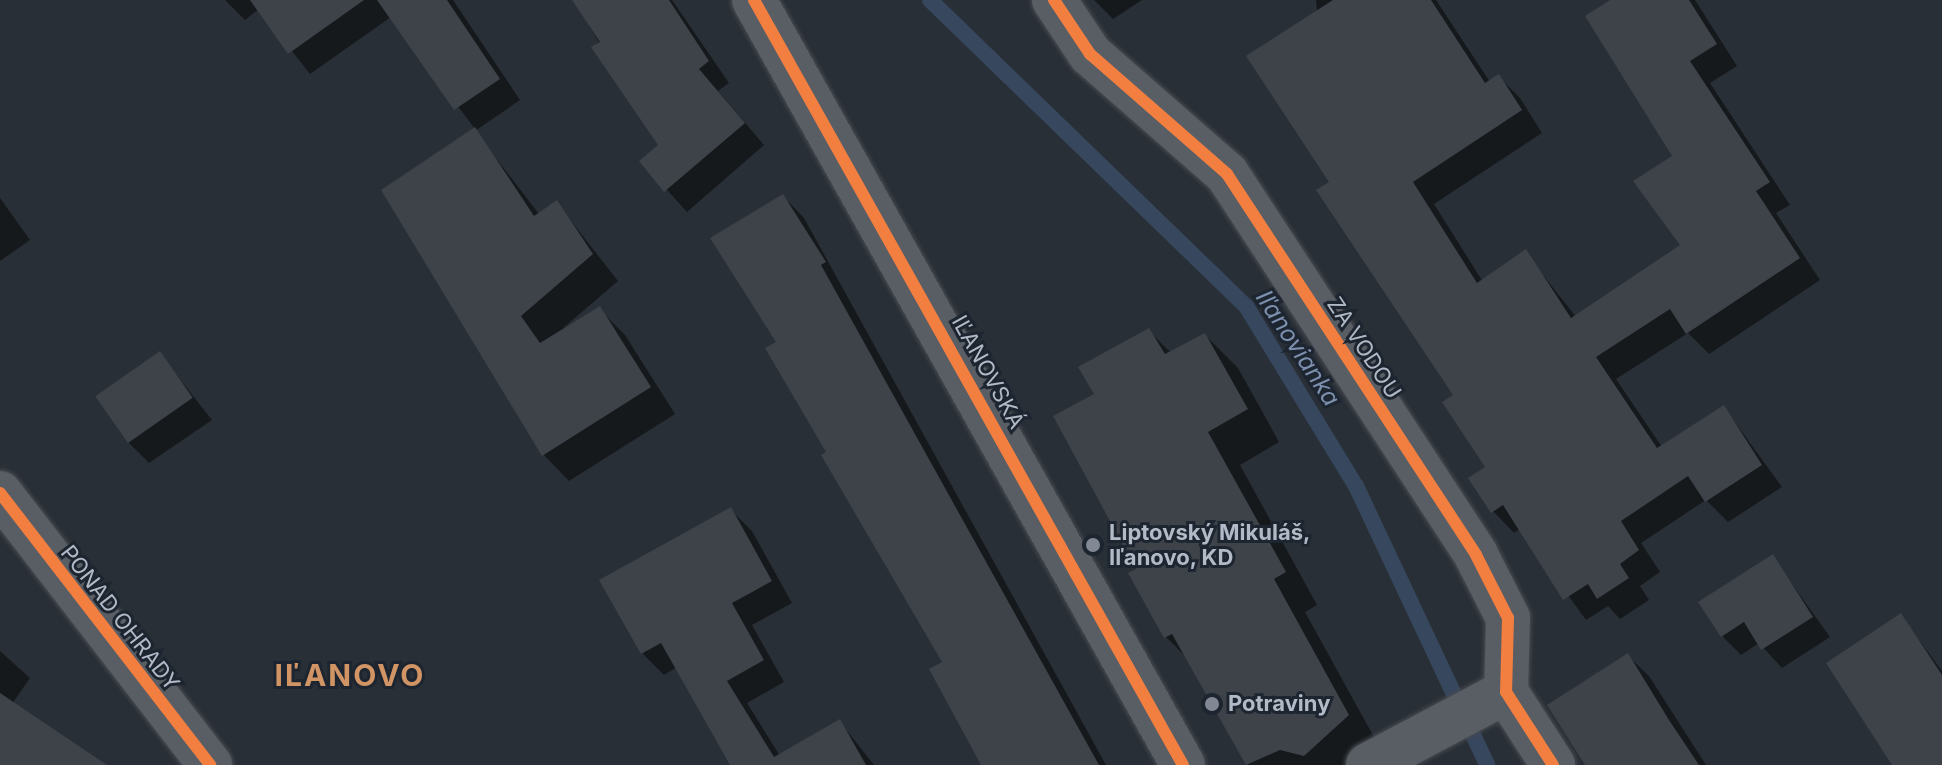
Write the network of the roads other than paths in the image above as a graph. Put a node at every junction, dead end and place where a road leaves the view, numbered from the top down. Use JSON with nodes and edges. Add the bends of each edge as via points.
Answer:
{"nodes":[{"id":1,"x":754,"y":0,"type":"edge"},
{"id":2,"x":1054,"y":0,"type":"edge"},
{"id":3,"x":0,"y":493,"type":"edge"},
{"id":4,"x":1497,"y":696,"type":"junction"},
{"id":5,"x":210,"y":765,"type":"edge"},
{"id":6,"x":1183,"y":765,"type":"edge"},
{"id":7,"x":1368,"y":765,"type":"edge"},
{"id":8,"x":1553,"y":765,"type":"edge"}],
"edges":[{"from":1,"to":6,"type":"street","name":"IĽANOVSKÁ"},
{"from":2,"to":4,"type":"street","name":"ZA VODOU","via":[[1090,54],[1227,174],[1450,516],[1508,618]]},
{"from":3,"to":5,"type":"street","name":"PONAD OHRADY"},
{"from":4,"to":7,"type":"street"},
{"from":4,"to":8,"type":"street"}]}
